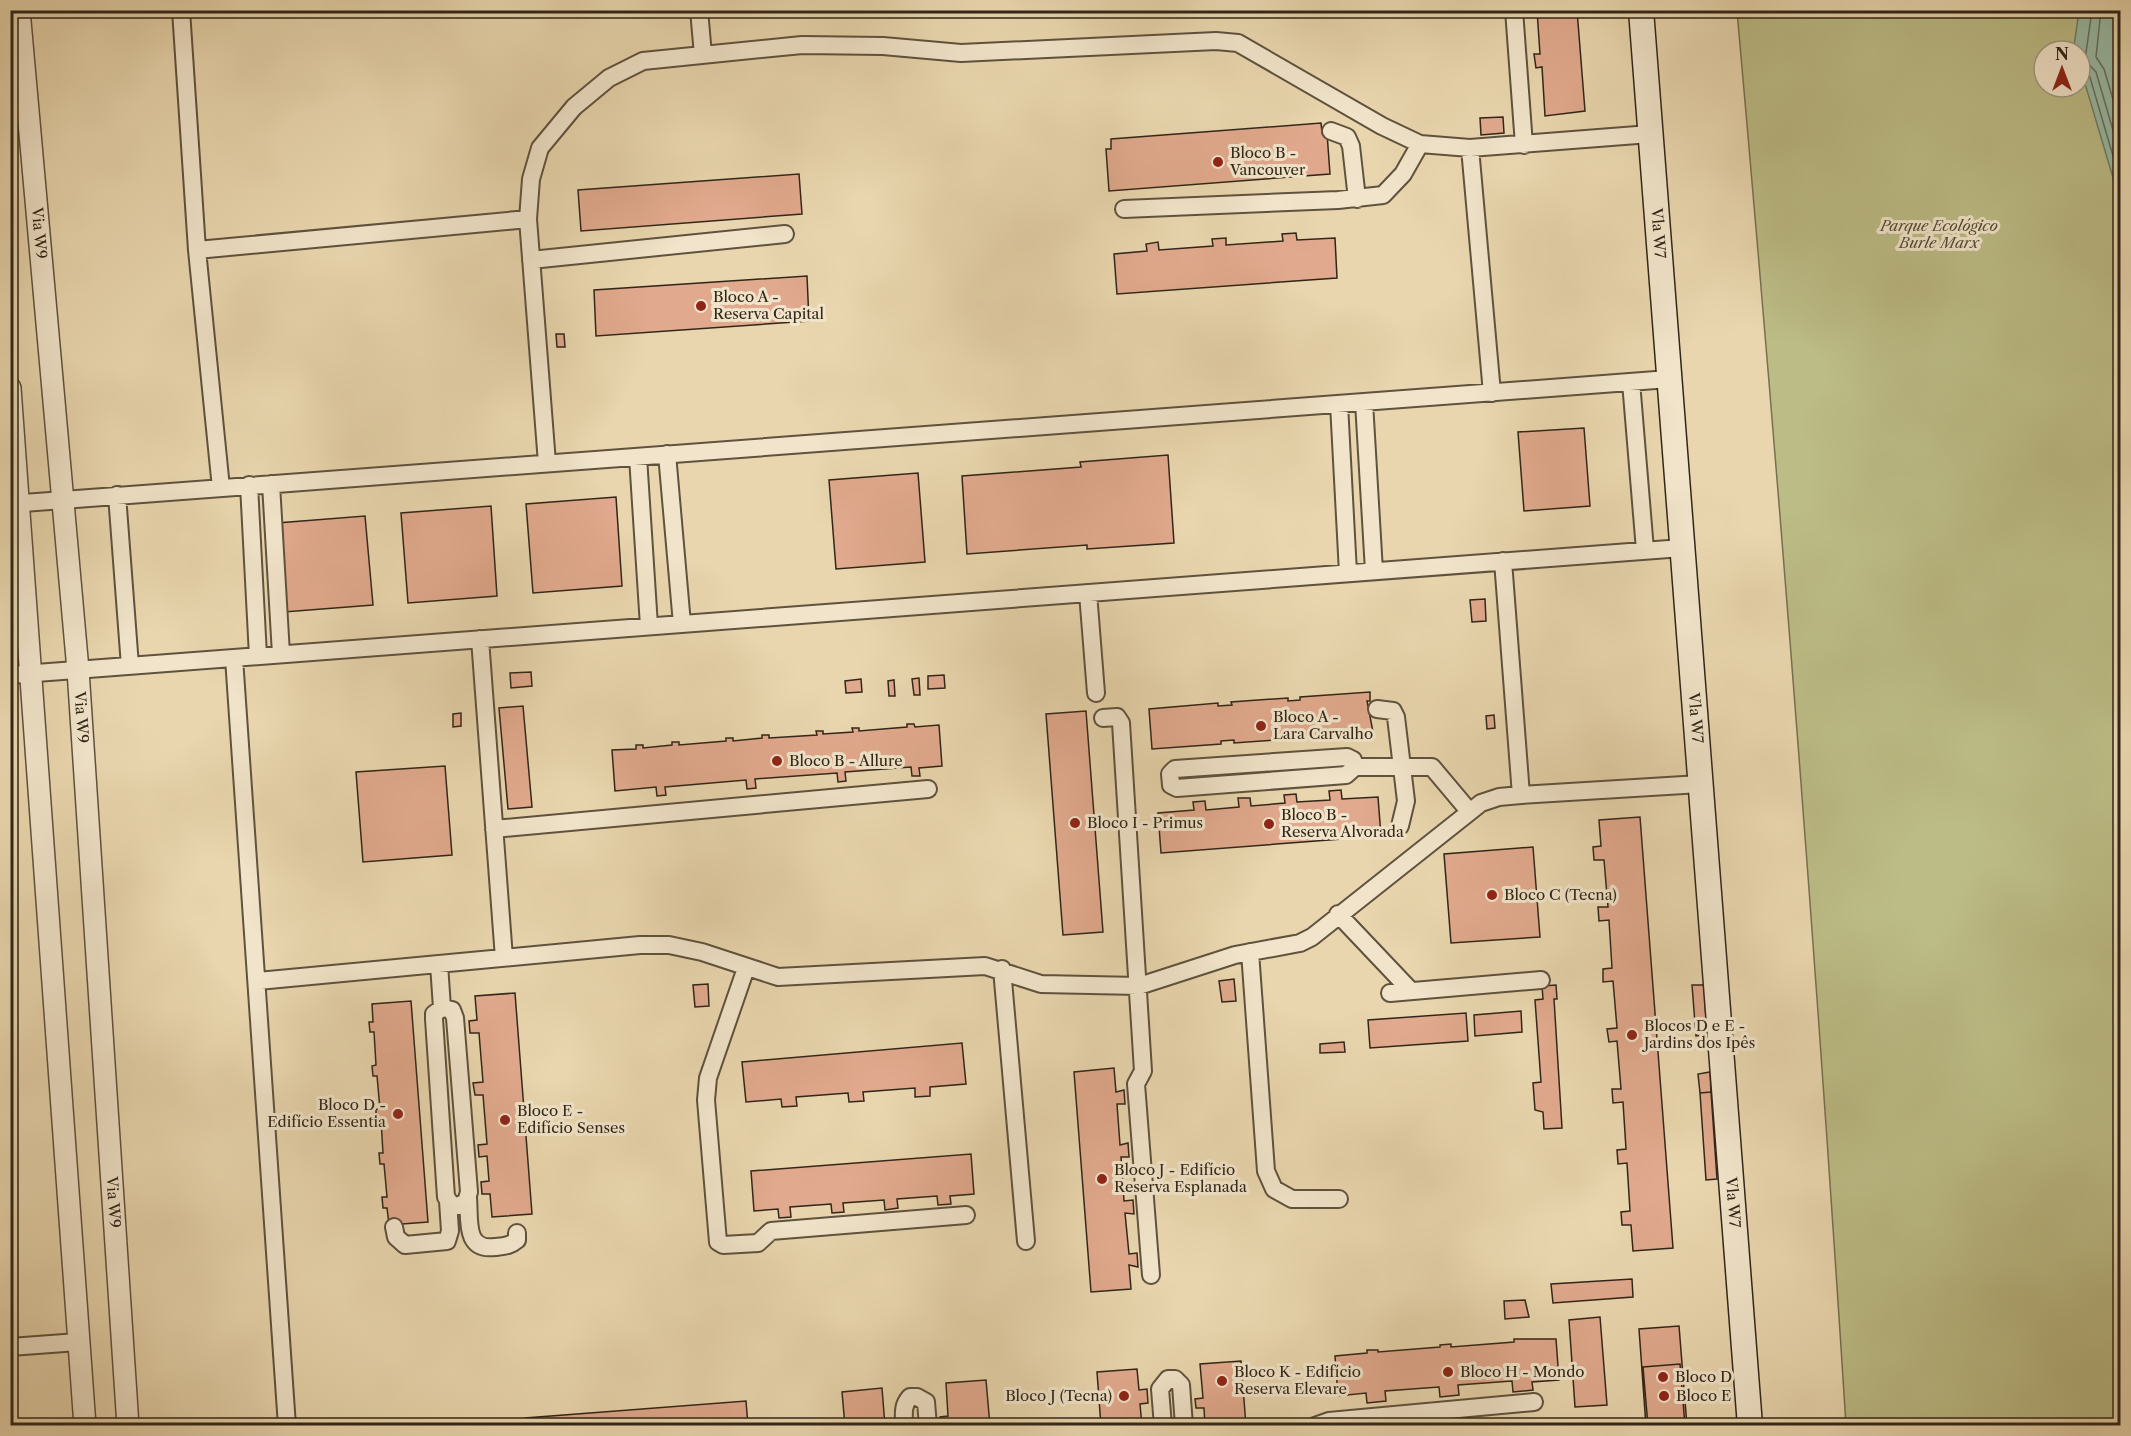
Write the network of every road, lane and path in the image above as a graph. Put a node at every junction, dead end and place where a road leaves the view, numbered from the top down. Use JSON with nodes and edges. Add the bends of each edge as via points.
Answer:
{"nodes":[{"id":1,"x":19,"y":10,"type":"edge"},
{"id":2,"x":181,"y":10,"type":"edge"},
{"id":3,"x":699,"y":10,"type":"edge"},
{"id":4,"x":1514,"y":10,"type":"edge"},
{"id":5,"x":1641,"y":10,"type":"edge"},
{"id":6,"x":703,"y":55,"type":"junction"},
{"id":7,"x":1331,"y":131,"type":"dead end"},
{"id":8,"x":1650,"y":134,"type":"junction"},
{"id":9,"x":1420,"y":144,"type":"junction"},
{"id":10,"x":1524,"y":145,"type":"junction"},
{"id":11,"x":1470,"y":148,"type":"junction"},
{"id":12,"x":1357,"y":199,"type":"junction"},
{"id":13,"x":1124,"y":209,"type":"dead end"},
{"id":14,"x":528,"y":219,"type":"junction"},
{"id":15,"x":785,"y":234,"type":"dead end"},
{"id":16,"x":197,"y":250,"type":"junction"},
{"id":17,"x":531,"y":260,"type":"junction"},
{"id":18,"x":1669,"y":379,"type":"junction"},
{"id":19,"x":1631,"y":382,"type":"junction"},
{"id":20,"x":10,"y":388,"type":"edge"},
{"id":21,"x":1492,"y":393,"type":"junction"},
{"id":22,"x":1364,"y":402,"type":"junction"},
{"id":23,"x":1339,"y":404,"type":"junction"},
{"id":24,"x":667,"y":454,"type":"junction"},
{"id":25,"x":638,"y":456,"type":"junction"},
{"id":26,"x":548,"y":463,"type":"junction"},
{"id":27,"x":271,"y":484,"type":"junction"},
{"id":28,"x":249,"y":485,"type":"junction"},
{"id":29,"x":221,"y":488,"type":"junction"},
{"id":30,"x":117,"y":495,"type":"junction"},
{"id":31,"x":64,"y":500,"type":"junction"},
{"id":32,"x":14,"y":503,"type":"edge"},
{"id":33,"x":1682,"y":548,"type":"junction"},
{"id":34,"x":1645,"y":550,"type":"junction"},
{"id":35,"x":1503,"y":561,"type":"junction"},
{"id":36,"x":1374,"y":571,"type":"junction"},
{"id":37,"x":1348,"y":573,"type":"junction"},
{"id":38,"x":1088,"y":593,"type":"junction"},
{"id":39,"x":682,"y":624,"type":"junction"},
{"id":40,"x":649,"y":626,"type":"junction"},
{"id":41,"x":480,"y":639,"type":"junction"},
{"id":42,"x":281,"y":654,"type":"junction"},
{"id":43,"x":258,"y":656,"type":"junction"},
{"id":44,"x":234,"y":658,"type":"junction"},
{"id":45,"x":129,"y":666,"type":"junction"},
{"id":46,"x":78,"y":670,"type":"junction"},
{"id":47,"x":21,"y":674,"type":"edge"},
{"id":48,"x":1096,"y":693,"type":"dead end"},
{"id":49,"x":1377,"y":709,"type":"dead end"},
{"id":50,"x":1103,"y":718,"type":"dead end"},
{"id":51,"x":1401,"y":766,"type":"junction"},
{"id":52,"x":1355,"y":767,"type":"junction"},
{"id":53,"x":1700,"y":784,"type":"junction"},
{"id":54,"x":928,"y":789,"type":"dead end"},
{"id":55,"x":1521,"y":795,"type":"junction"},
{"id":56,"x":1468,"y":811,"type":"junction"},
{"id":57,"x":1400,"y":826,"type":"dead end"},
{"id":58,"x":494,"y":829,"type":"junction"},
{"id":59,"x":1338,"y":914,"type":"junction"},
{"id":60,"x":1250,"y":952,"type":"junction"},
{"id":61,"x":504,"y":958,"type":"junction"},
{"id":62,"x":439,"y":964,"type":"junction"},
{"id":63,"x":746,"y":968,"type":"junction"},
{"id":64,"x":1002,"y":969,"type":"junction"},
{"id":65,"x":1541,"y":980,"type":"dead end"},
{"id":66,"x":258,"y":981,"type":"junction"},
{"id":67,"x":1138,"y":986,"type":"junction"},
{"id":68,"x":1411,"y":991,"type":"junction"},
{"id":69,"x":1390,"y":993,"type":"dead end"},
{"id":70,"x":442,"y":1008,"type":"junction"},
{"id":71,"x":468,"y":1198,"type":"junction"},
{"id":72,"x":1339,"y":1199,"type":"dead end"},
{"id":73,"x":448,"y":1201,"type":"junction"},
{"id":74,"x":966,"y":1215,"type":"dead end"},
{"id":75,"x":394,"y":1227,"type":"dead end"},
{"id":76,"x":517,"y":1233,"type":"dead end"},
{"id":77,"x":1026,"y":1241,"type":"dead end"},
{"id":78,"x":1151,"y":1275,"type":"dead end"},
{"id":79,"x":78,"y":1342,"type":"junction"},
{"id":80,"x":10,"y":1347,"type":"edge"},
{"id":81,"x":1534,"y":1402,"type":"dead end"},
{"id":82,"x":85,"y":1425,"type":"edge"},
{"id":83,"x":128,"y":1425,"type":"edge"},
{"id":84,"x":287,"y":1425,"type":"edge"},
{"id":85,"x":904,"y":1425,"type":"edge"},
{"id":86,"x":928,"y":1425,"type":"edge"},
{"id":87,"x":1163,"y":1425,"type":"edge"},
{"id":88,"x":1184,"y":1425,"type":"edge"},
{"id":89,"x":1315,"y":1425,"type":"edge"},
{"id":90,"x":1750,"y":1425,"type":"edge"}],
"edges":[{"from":1,"to":31,"type":"street","name":"Via W9"},
{"from":2,"to":16,"type":"street"},
{"from":3,"to":6,"type":"street"},
{"from":4,"to":10,"type":"street"},
{"from":5,"to":8,"type":"main road","name":"Vla W7"},
{"from":6,"to":9,"type":"street","via":[[802,45],[883,46],[961,53],[1196,41],[1238,43]]},
{"from":6,"to":14,"type":"street","via":[[643,61],[609,78],[574,107],[540,148],[531,179]]},
{"from":7,"to":12,"type":"street","via":[[1347,137],[1352,146]]},
{"from":8,"to":10,"type":"street"},
{"from":8,"to":18,"type":"main road","name":"Vla W7"},
{"from":9,"to":11,"type":"street"},
{"from":9,"to":12,"type":"street","via":[[1403,174],[1383,195]]},
{"from":10,"to":11,"type":"street"},
{"from":11,"to":21,"type":"street"},
{"from":12,"to":13,"type":"street"},
{"from":14,"to":16,"type":"street"},
{"from":14,"to":17,"type":"street"},
{"from":15,"to":17,"type":"street"},
{"from":16,"to":29,"type":"street"},
{"from":17,"to":26,"type":"street"},
{"from":18,"to":19,"type":"street"},
{"from":18,"to":33,"type":"main road","name":"Vla W7"},
{"from":19,"to":21,"type":"street"},
{"from":19,"to":34,"type":"street"},
{"from":20,"to":32,"type":"street"},
{"from":21,"to":22,"type":"street"},
{"from":22,"to":23,"type":"street"},
{"from":22,"to":36,"type":"street"},
{"from":23,"to":24,"type":"street"},
{"from":23,"to":37,"type":"street"},
{"from":24,"to":25,"type":"street"},
{"from":24,"to":39,"type":"street"},
{"from":25,"to":26,"type":"street"},
{"from":25,"to":40,"type":"street"},
{"from":26,"to":27,"type":"street"},
{"from":27,"to":28,"type":"street"},
{"from":27,"to":42,"type":"street"},
{"from":28,"to":29,"type":"street"},
{"from":28,"to":43,"type":"street"},
{"from":29,"to":30,"type":"street"},
{"from":30,"to":31,"type":"street"},
{"from":30,"to":45,"type":"street"},
{"from":31,"to":32,"type":"street"},
{"from":31,"to":46,"type":"street","name":"Via W9"},
{"from":32,"to":47,"type":"street"},
{"from":33,"to":34,"type":"street"},
{"from":33,"to":53,"type":"main road","name":"Vla W7"},
{"from":34,"to":35,"type":"street"},
{"from":35,"to":36,"type":"street"},
{"from":35,"to":55,"type":"street"},
{"from":36,"to":37,"type":"street"},
{"from":37,"to":38,"type":"street"},
{"from":38,"to":39,"type":"street"},
{"from":38,"to":48,"type":"street"},
{"from":39,"to":40,"type":"street"},
{"from":40,"to":41,"type":"street"},
{"from":41,"to":42,"type":"street"},
{"from":41,"to":58,"type":"street"},
{"from":42,"to":43,"type":"street"},
{"from":43,"to":44,"type":"street"},
{"from":44,"to":45,"type":"street"},
{"from":44,"to":66,"type":"street"},
{"from":45,"to":46,"type":"street"},
{"from":46,"to":47,"type":"street"},
{"from":46,"to":83,"type":"street","name":"Via W9"},
{"from":47,"to":79,"type":"street"},
{"from":49,"to":51,"type":"street","via":[[1393,711],[1396,717]]},
{"from":50,"to":67,"type":"street","via":[[1117,717],[1121,723]]},
{"from":51,"to":52,"type":"street"},
{"from":51,"to":56,"type":"street","via":[[1431,767]]},
{"from":51,"to":57,"type":"street","via":[[1406,801]]},
{"from":52,"to":52,"type":"street","via":[[1347,757],[1175,769],[1170,774],[1171,785],[1177,788],[1346,775]]},
{"from":53,"to":55,"type":"street"},
{"from":53,"to":90,"type":"main road","name":"Vla W7"},
{"from":54,"to":58,"type":"street"},
{"from":55,"to":56,"type":"street","via":[[1499,797]]},
{"from":56,"to":59,"type":"street"},
{"from":58,"to":61,"type":"street"},
{"from":59,"to":60,"type":"street","via":[[1300,943]]},
{"from":59,"to":68,"type":"street"},
{"from":60,"to":67,"type":"street"},
{"from":60,"to":72,"type":"street","via":[[1266,1171],[1274,1189],[1292,1199]]},
{"from":61,"to":62,"type":"street"},
{"from":61,"to":63,"type":"street","via":[[669,945],[702,951]]},
{"from":62,"to":66,"type":"street"},
{"from":62,"to":70,"type":"street"},
{"from":63,"to":64,"type":"street","via":[[778,977],[809,978],[985,966]]},
{"from":63,"to":74,"type":"street","via":[[708,1078],[706,1100],[718,1242],[755,1244],[771,1231]]},
{"from":64,"to":67,"type":"street","via":[[1041,984]]},
{"from":64,"to":77,"type":"street"},
{"from":65,"to":68,"type":"street"},
{"from":66,"to":84,"type":"street"},
{"from":67,"to":78,"type":"street","via":[[1143,1071],[1136,1084]]},
{"from":68,"to":69,"type":"street"},
{"from":70,"to":71,"type":"street","via":[[455,1014]]},
{"from":70,"to":73,"type":"street","via":[[434,1019]]},
{"from":71,"to":73,"type":"street","via":[[458,1206]]},
{"from":71,"to":76,"type":"street","via":[[476,1245],[511,1245],[517,1240]]},
{"from":73,"to":75,"type":"street","via":[[447,1241],[405,1245],[396,1237]]},
{"from":79,"to":80,"type":"street"},
{"from":79,"to":82,"type":"street"},
{"from":81,"to":89,"type":"street","via":[[1329,1420]]},
{"from":85,"to":86,"type":"street","via":[[904,1407],[910,1397],[917,1397],[926,1402]]},
{"from":87,"to":88,"type":"street","via":[[1160,1389],[1168,1379],[1175,1379],[1181,1385]]}]}
